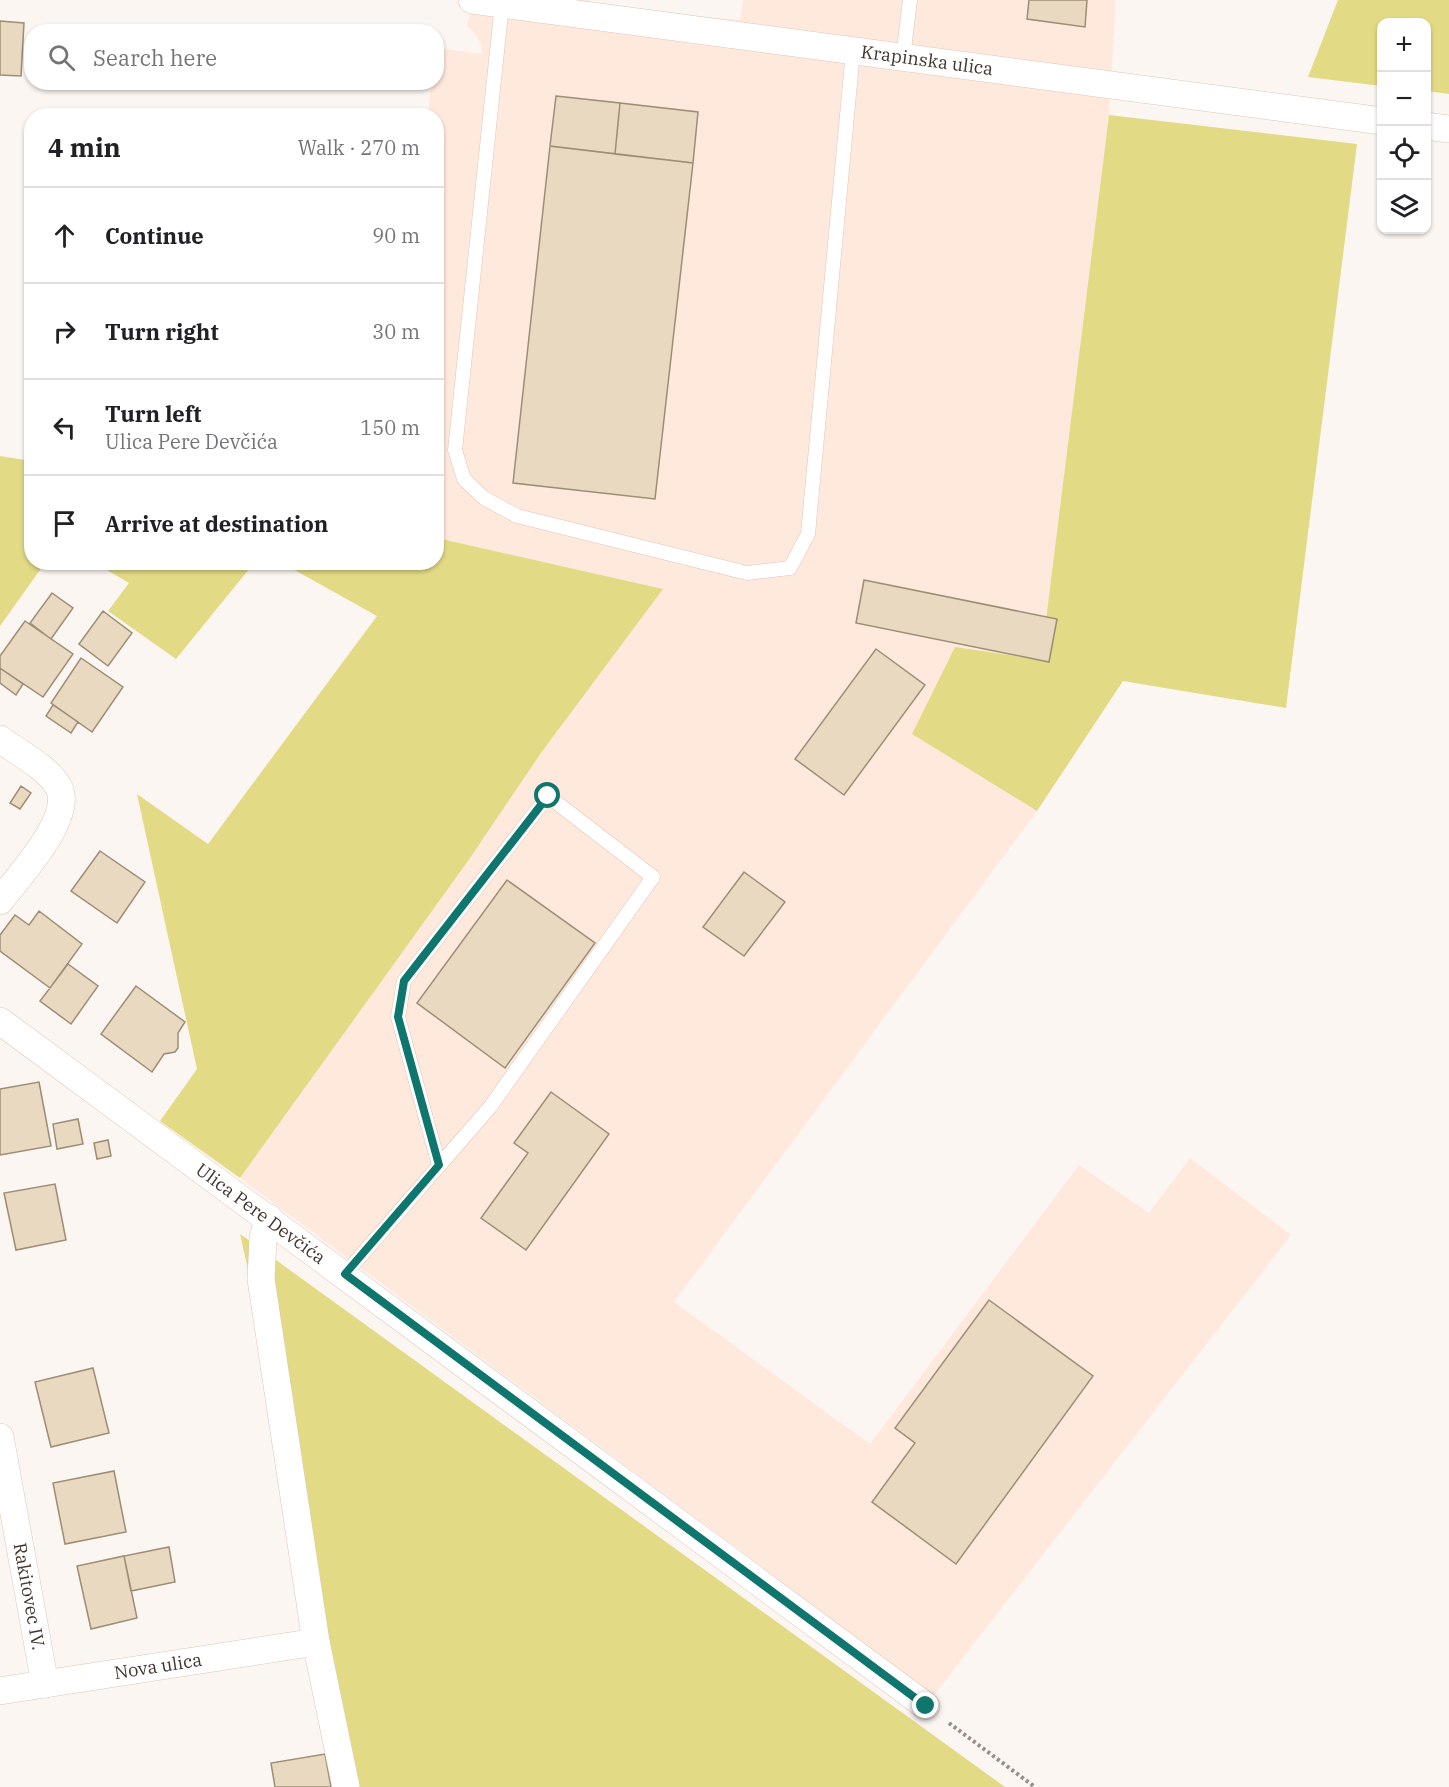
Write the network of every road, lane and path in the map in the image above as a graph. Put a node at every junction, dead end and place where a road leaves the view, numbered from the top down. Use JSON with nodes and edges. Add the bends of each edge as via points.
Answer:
{"nodes":[{"id":1,"x":472,"y":0,"type":"edge"},
{"id":2,"x":910,"y":0,"type":"edge"},
{"id":3,"x":502,"y":4,"type":"junction"},
{"id":4,"x":853,"y":51,"type":"junction"},
{"id":5,"x":903,"y":57,"type":"junction"},
{"id":6,"x":1377,"y":120,"type":"edge"},
{"id":7,"x":1431,"y":127,"type":"edge"},
{"id":8,"x":1449,"y":129,"type":"edge"},
{"id":9,"x":0,"y":740,"type":"edge"},
{"id":10,"x":0,"y":901,"type":"edge"},
{"id":11,"x":0,"y":1021,"type":"edge"},
{"id":12,"x":439,"y":1165,"type":"junction"},
{"id":13,"x":269,"y":1218,"type":"junction"},
{"id":14,"x":345,"y":1274,"type":"junction"},
{"id":15,"x":0,"y":1437,"type":"edge"},
{"id":16,"x":3,"y":1468,"type":"edge"},
{"id":17,"x":316,"y":1642,"type":"junction"},
{"id":18,"x":45,"y":1684,"type":"junction"},
{"id":19,"x":0,"y":1691,"type":"edge"},
{"id":20,"x":926,"y":1706,"type":"joint"},
{"id":21,"x":346,"y":1787,"type":"edge"},
{"id":22,"x":1035,"y":1787,"type":"edge"}],
"edges":[{"from":1,"to":3,"type":"street","name":"Krapinska ulica"},
{"from":2,"to":5,"type":"lane"},
{"from":3,"to":4,"type":"street","name":"Krapinska ulica"},
{"from":3,"to":4,"type":"lane","via":[[455,450],[464,479],[484,498],[517,516],[747,573],[790,568],[808,534]]},
{"from":4,"to":5,"type":"street","name":"Krapinska ulica"},
{"from":5,"to":6,"type":"street","name":"Krapinska ulica"},
{"from":7,"to":8,"type":"street"},
{"from":9,"to":10,"type":"street","via":[[50,776],[59,787],[63,802],[53,830]]},
{"from":11,"to":13,"type":"street","name":"Ulica Pere Devčića"},
{"from":12,"to":12,"type":"lane","via":[[490,1107],[653,877],[548,796],[404,981],[398,1017]]},
{"from":12,"to":14,"type":"lane"},
{"from":13,"to":14,"type":"street","name":"Ulica Pere Devčića"},
{"from":13,"to":17,"type":"street","via":[[263,1238],[261,1279]]},
{"from":14,"to":20,"type":"street","name":"Ulica Pere Devčića"},
{"from":15,"to":16,"type":"street","name":"Rakitovec IV."},
{"from":16,"to":18,"type":"street","name":"Rakitovec IV."},
{"from":17,"to":18,"type":"street","name":"Nova ulica"},
{"from":17,"to":21,"type":"street"},
{"from":18,"to":19,"type":"street","name":"Nova ulica"},
{"from":20,"to":22,"type":"path"}]}
